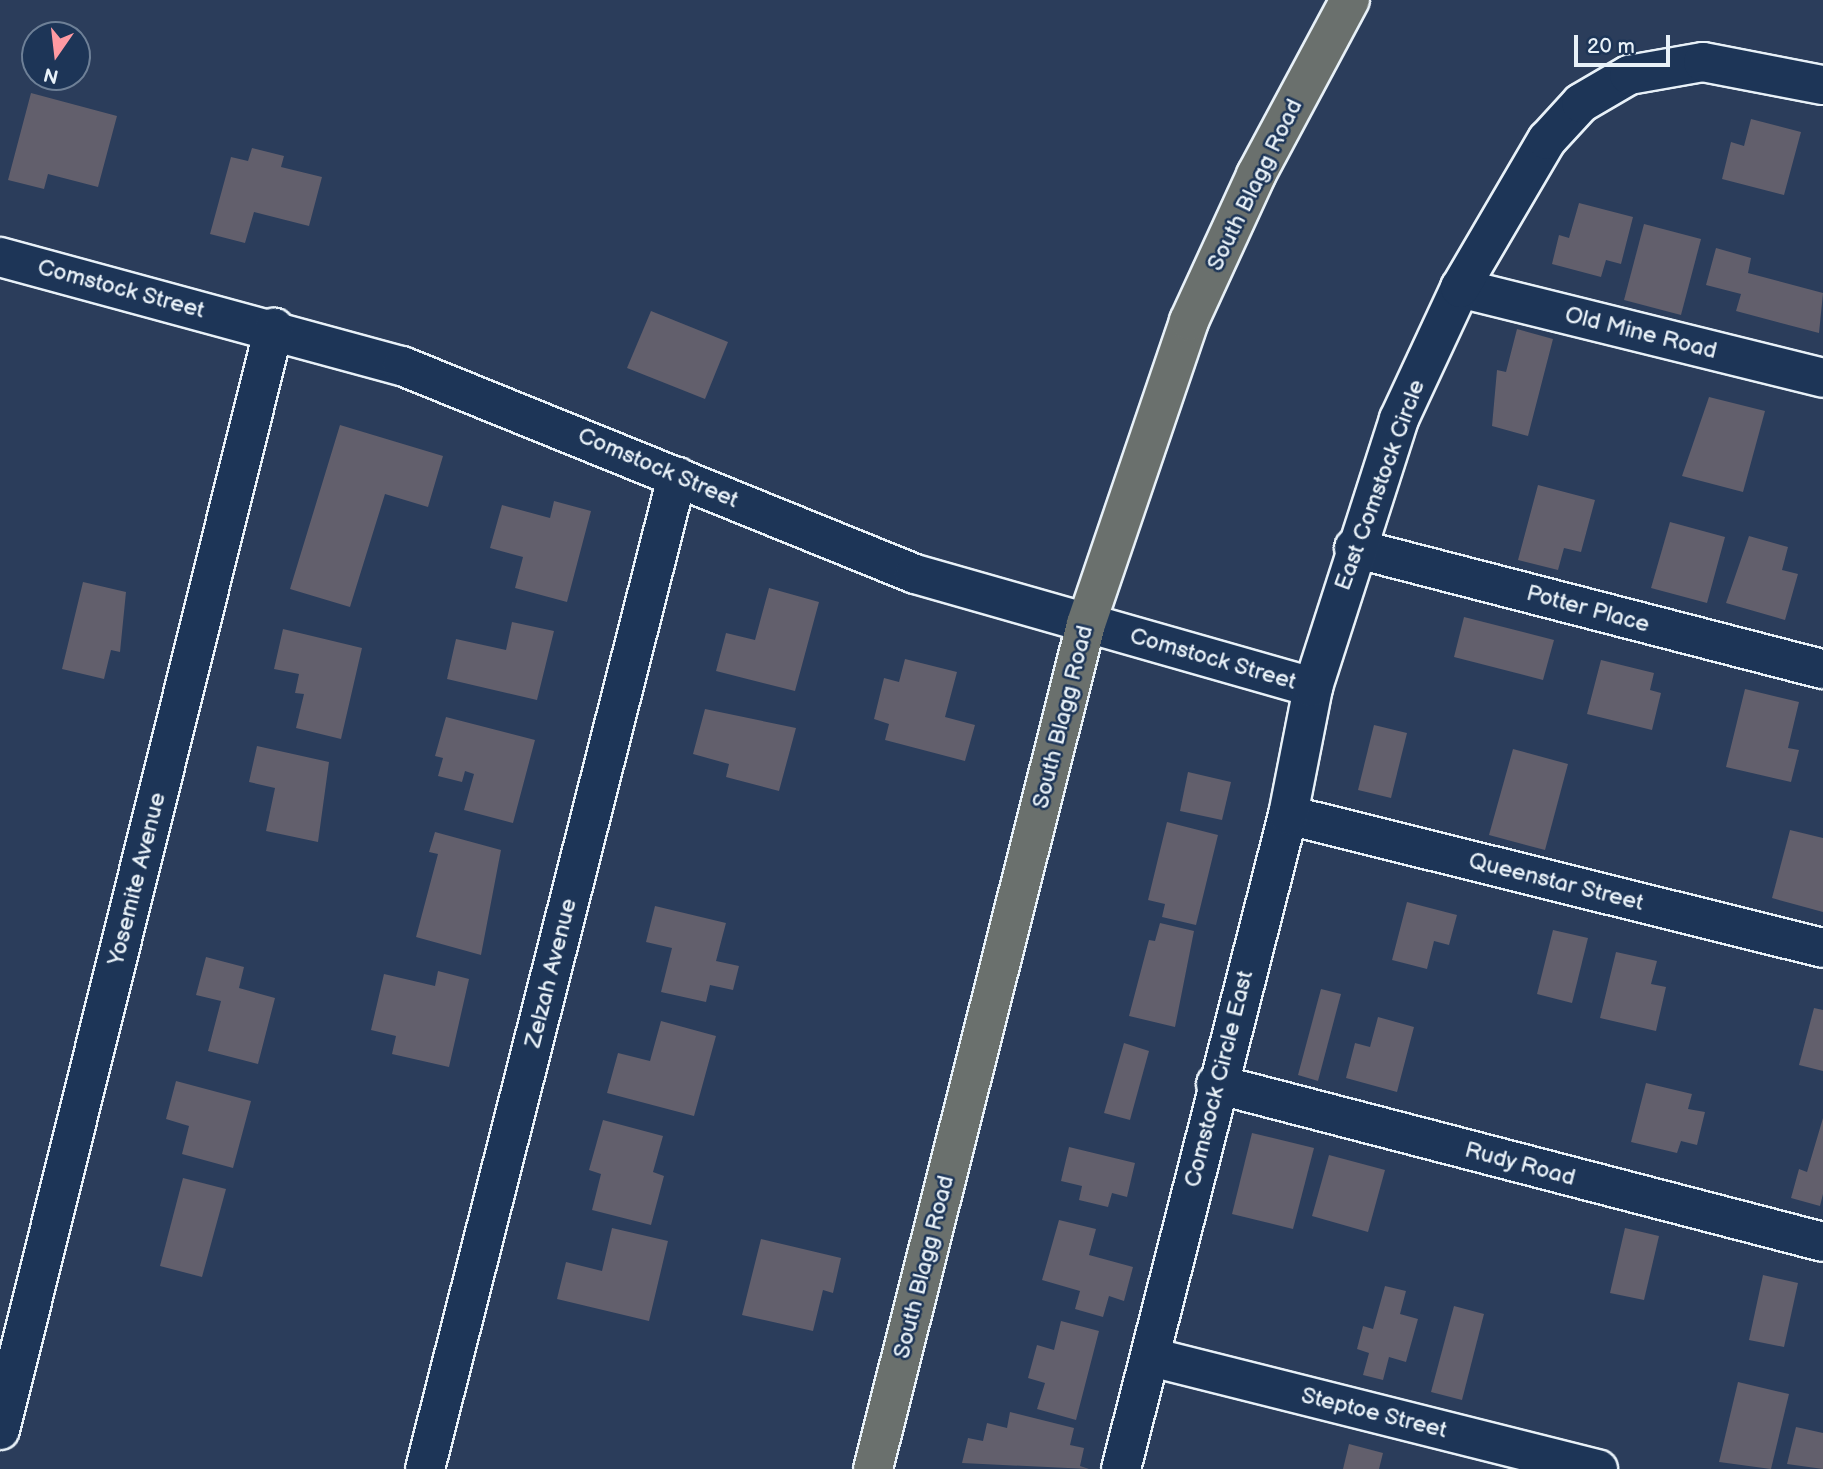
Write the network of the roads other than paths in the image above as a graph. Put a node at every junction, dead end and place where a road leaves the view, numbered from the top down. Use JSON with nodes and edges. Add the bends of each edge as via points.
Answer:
{"nodes":[{"id":1,"x":1350,"y":0,"type":"edge"},
{"id":2,"x":1823,"y":85,"type":"edge"},
{"id":3,"x":0,"y":257,"type":"edge"},
{"id":4,"x":1460,"y":288,"type":"junction"},
{"id":5,"x":274,"y":328,"type":"junction"},
{"id":6,"x":1823,"y":378,"type":"edge"},
{"id":7,"x":677,"y":477,"type":"junction"},
{"id":8,"x":1354,"y":548,"type":"junction"},
{"id":9,"x":1086,"y":624,"type":"junction"},
{"id":10,"x":1823,"y":669,"type":"edge"},
{"id":11,"x":1313,"y":687,"type":"junction"},
{"id":12,"x":1288,"y":815,"type":"junction"},
{"id":13,"x":1823,"y":948,"type":"edge"},
{"id":14,"x":1216,"y":1084,"type":"junction"},
{"id":15,"x":1823,"y":1242,"type":"edge"},
{"id":16,"x":1151,"y":1357,"type":"junction"},
{"id":17,"x":0,"y":1430,"type":"edge"},
{"id":18,"x":425,"y":1469,"type":"edge"},
{"id":19,"x":873,"y":1469,"type":"edge"},
{"id":20,"x":1121,"y":1469,"type":"edge"},
{"id":21,"x":1598,"y":1469,"type":"edge"}],
"edges":[{"from":1,"to":9,"type":"main road","name":"South Blagg Road","via":[[1256,175],[1189,321]]},
{"from":2,"to":4,"type":"street","name":"East Comstock Circle","via":[[1703,62],[1629,75],[1581,103],[1547,140]]},
{"from":3,"to":5,"type":"street","name":"Comstock Street"},
{"from":4,"to":6,"type":"street","name":"Old Mine Road"},
{"from":4,"to":8,"type":"street","name":"East Comstock Circle","via":[[1399,419]]},
{"from":5,"to":7,"type":"street","name":"Comstock Street","via":[[402,366]]},
{"from":5,"to":17,"type":"street","name":"Yosemite Avenue"},
{"from":7,"to":9,"type":"street","name":"Comstock Street","via":[[915,574]]},
{"from":7,"to":18,"type":"street","name":"Zelzah Avenue"},
{"from":8,"to":10,"type":"street","name":"Potter Place"},
{"from":8,"to":11,"type":"street","name":"East Comstock Circle"},
{"from":9,"to":11,"type":"street","name":"Comstock Street"},
{"from":9,"to":19,"type":"main road","name":"South Blagg Road"},
{"from":11,"to":12,"type":"street","name":"Comstock Circle East"},
{"from":12,"to":13,"type":"street","name":"Queenstar Street"},
{"from":12,"to":14,"type":"street","name":"Comstock Circle East"},
{"from":14,"to":15,"type":"street","name":"Rudy Road"},
{"from":14,"to":16,"type":"street","name":"Comstock Circle East"},
{"from":16,"to":20,"type":"street","name":"Comstock Circle East"},
{"from":16,"to":21,"type":"street","name":"Steptoe Street"}]}
